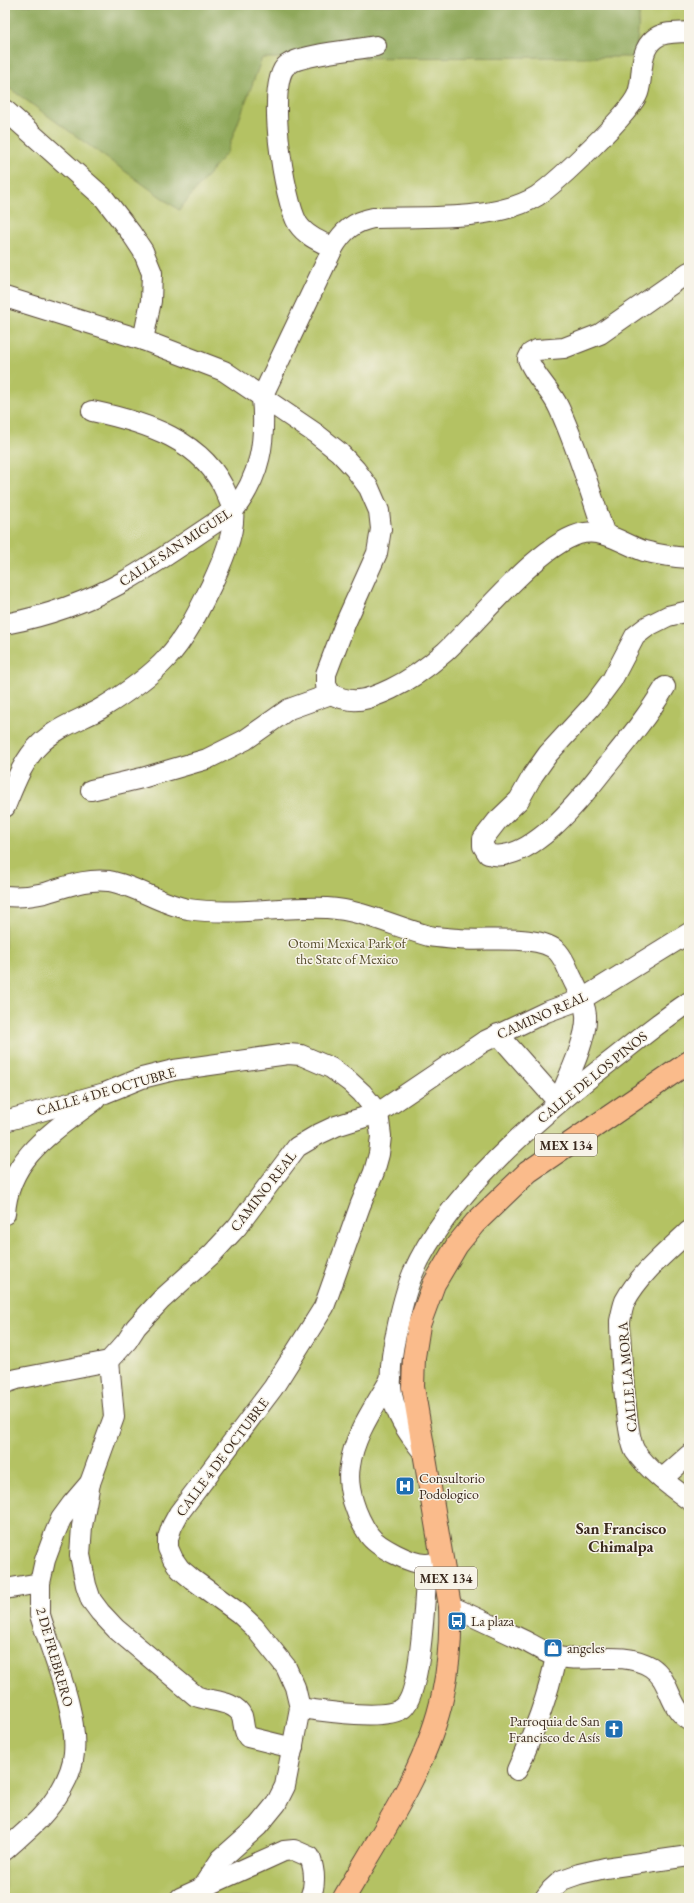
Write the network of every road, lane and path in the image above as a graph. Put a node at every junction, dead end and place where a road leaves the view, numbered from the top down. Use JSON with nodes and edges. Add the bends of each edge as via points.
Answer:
{"nodes":[{"id":1,"x":689,"y":32,"type":"edge"},
{"id":2,"x":376,"y":46,"type":"dead end"},
{"id":3,"x":5,"y":110,"type":"edge"},
{"id":4,"x":333,"y":248,"type":"junction"},
{"id":5,"x":689,"y":272,"type":"edge"},
{"id":6,"x":5,"y":297,"type":"edge"},
{"id":7,"x":143,"y":340,"type":"junction"},
{"id":8,"x":262,"y":398,"type":"junction"},
{"id":9,"x":92,"y":411,"type":"dead end"},
{"id":10,"x":233,"y":511,"type":"junction"},
{"id":11,"x":604,"y":535,"type":"junction"},
{"id":12,"x":689,"y":558,"type":"edge"},
{"id":13,"x":689,"y":611,"type":"edge"},
{"id":14,"x":5,"y":624,"type":"edge"},
{"id":15,"x":665,"y":687,"type":"dead end"},
{"id":16,"x":331,"y":694,"type":"junction"},
{"id":17,"x":91,"y":790,"type":"dead end"},
{"id":18,"x":5,"y":807,"type":"edge"},
{"id":19,"x":5,"y":896,"type":"edge"},
{"id":20,"x":689,"y":933,"type":"edge"},
{"id":21,"x":582,"y":999,"type":"junction"},
{"id":22,"x":689,"y":1002,"type":"edge"},
{"id":23,"x":498,"y":1034,"type":"junction"},
{"id":24,"x":689,"y":1062,"type":"edge"},
{"id":25,"x":105,"y":1093,"type":"junction"},
{"id":26,"x":558,"y":1102,"type":"junction"},
{"id":27,"x":378,"y":1113,"type":"junction"},
{"id":28,"x":5,"y":1121,"type":"edge"},
{"id":29,"x":5,"y":1214,"type":"edge"},
{"id":30,"x":689,"y":1231,"type":"edge"},
{"id":31,"x":109,"y":1361,"type":"junction"},
{"id":32,"x":391,"y":1378,"type":"junction"},
{"id":33,"x":9,"y":1380,"type":"edge"},
{"id":34,"x":423,"y":1452,"type":"junction"},
{"id":35,"x":689,"y":1455,"type":"edge"},
{"id":36,"x":662,"y":1479,"type":"junction"},
{"id":37,"x":90,"y":1483,"type":"junction"},
{"id":38,"x":689,"y":1500,"type":"edge"},
{"id":39,"x":435,"y":1563,"type":"junction"},
{"id":40,"x":40,"y":1583,"type":"junction"},
{"id":41,"x":5,"y":1589,"type":"edge"},
{"id":42,"x":450,"y":1606,"type":"junction"},
{"id":43,"x":556,"y":1656,"type":"junction"},
{"id":44,"x":300,"y":1708,"type":"junction"},
{"id":45,"x":689,"y":1720,"type":"edge"},
{"id":46,"x":292,"y":1748,"type":"junction"},
{"id":47,"x":517,"y":1770,"type":"dead end"},
{"id":48,"x":5,"y":1850,"type":"edge"},
{"id":49,"x":689,"y":1856,"type":"edge"},
{"id":50,"x":203,"y":1886,"type":"junction"},
{"id":51,"x":180,"y":1898,"type":"edge"},
{"id":52,"x":310,"y":1898,"type":"edge"},
{"id":53,"x":344,"y":1898,"type":"edge"},
{"id":54,"x":545,"y":1898,"type":"edge"}],
"edges":[{"from":1,"to":4,"type":"street","via":[[663,34],[654,39],[645,55],[639,92],[632,105],[577,160],[536,196],[492,212],[373,218],[359,221],[347,229]]},
{"from":2,"to":4,"type":"street","via":[[294,60],[282,70],[279,77],[279,152],[292,211],[306,233]]},
{"from":3,"to":7,"type":"street","via":[[104,198],[143,251],[152,273],[151,301]]},
{"from":4,"to":8,"type":"street"},
{"from":5,"to":11,"type":"street","via":[[600,334],[564,348],[544,349],[531,353],[528,359],[558,406],[574,444]]},
{"from":6,"to":7,"type":"street"},
{"from":7,"to":8,"type":"street","via":[[224,371]]},
{"from":8,"to":10,"type":"street","name":"CALLE SAN MIGUEL","via":[[262,450],[255,474],[244,497]]},
{"from":8,"to":16,"type":"street","via":[[339,452],[369,488],[379,511],[381,529],[376,553],[326,674],[326,685]]},
{"from":9,"to":10,"type":"street","via":[[154,428],[192,449],[221,481]]},
{"from":10,"to":14,"type":"street","name":"CALLE SAN MIGUEL","via":[[126,580],[99,594],[48,614]]},
{"from":10,"to":18,"type":"street","via":[[230,537],[216,576],[201,606],[168,658],[136,686],[100,709],[55,732],[40,744],[18,777]]},
{"from":11,"to":12,"type":"street","via":[[644,551]]},
{"from":11,"to":16,"type":"street","via":[[584,532],[564,540],[540,557],[445,652],[406,682],[378,695],[355,701],[343,700]]},
{"from":13,"to":15,"type":"street","via":[[668,616],[635,636],[612,680],[594,704],[548,754],[532,775],[519,800],[483,839],[488,854],[508,854],[528,845],[559,822],[648,715]]},
{"from":16,"to":17,"type":"street","via":[[289,709],[245,740],[207,759]]},
{"from":19,"to":21,"type":"street","via":[[18,897],[43,893],[91,880],[110,881],[139,890],[166,904],[188,909],[223,912],[327,908],[348,911],[432,937],[544,943],[557,951],[567,963]]},
{"from":20,"to":21,"type":"street","name":"CAMINO REAL"},
{"from":21,"to":23,"type":"street","name":"CAMINO REAL"},
{"from":21,"to":26,"type":"street","via":[[586,1015],[584,1030]]},
{"from":22,"to":26,"type":"street","name":"CALLE DE LOS PINOS","via":[[662,1020]]},
{"from":23,"to":26,"type":"street"},
{"from":23,"to":27,"type":"street","name":"CAMINO REAL"},
{"from":24,"to":34,"type":"main road","number":"MEX 134","via":[[528,1172],[492,1205],[458,1245],[434,1284],[419,1325],[413,1387]]},
{"from":25,"to":27,"type":"street","name":"CALLE 4 DE OCTUBRE","via":[[142,1078],[174,1070],[288,1054],[301,1055],[331,1068],[350,1082]]},
{"from":25,"to":28,"type":"street","name":"CALLE 4 DE OCTUBRE"},
{"from":25,"to":29,"type":"street","via":[[60,1125],[32,1150],[14,1174],[6,1200]]},
{"from":26,"to":32,"type":"street","name":"CALLE DE LOS PINOS","via":[[467,1190],[436,1232],[413,1273],[398,1323]]},
{"from":27,"to":31,"type":"street","name":"CAMINO REAL","via":[[336,1126],[298,1147],[237,1227],[161,1300]]},
{"from":27,"to":44,"type":"street","name":"CALLE 4 DE OCTUBRE","via":[[381,1136],[374,1172],[324,1307],[273,1388],[179,1513],[168,1538],[168,1548],[180,1569],[239,1613],[273,1649],[286,1667],[295,1687]]},
{"from":30,"to":36,"type":"street","name":"CALLE LA MORA","via":[[642,1278],[625,1301],[620,1320],[629,1429],[634,1450]]},
{"from":31,"to":33,"type":"street"},
{"from":31,"to":37,"type":"street","name":"2 DE FREBRERO","via":[[114,1417]]},
{"from":32,"to":34,"type":"street","name":"CALLE DE LOS PINOS","via":[[397,1412]]},
{"from":32,"to":39,"type":"street","via":[[365,1423],[353,1453],[349,1477],[352,1501],[369,1535],[378,1544],[403,1558]]},
{"from":34,"to":39,"type":"main road","number":"MEX 134"},
{"from":35,"to":36,"type":"street"},
{"from":36,"to":38,"type":"street","name":"CALLE LA MORA"},
{"from":37,"to":40,"type":"street","name":"2 DE FREBRERO","via":[[61,1519],[45,1560]]},
{"from":37,"to":46,"type":"street","via":[[82,1526],[80,1555],[91,1600],[100,1612],[116,1629],[196,1696],[237,1709],[248,1737]]},
{"from":39,"to":42,"type":"main road","number":"MEX 134"},
{"from":39,"to":44,"type":"street","via":[[415,1683],[410,1698],[402,1708],[386,1713],[367,1714]]},
{"from":40,"to":41,"type":"street"},
{"from":40,"to":48,"type":"street","name":"2 DE FREBRERO","via":[[40,1615],[73,1722],[74,1753],[68,1775],[56,1797],[39,1819]]},
{"from":42,"to":43,"type":"street"},
{"from":42,"to":53,"type":"main road","number":"MEX 134","via":[[451,1636],[448,1663],[433,1729],[415,1774]]},
{"from":43,"to":45,"type":"street","via":[[577,1660],[617,1658],[637,1661],[650,1667],[658,1672],[679,1713]]},
{"from":43,"to":47,"type":"street","via":[[547,1697]]},
{"from":44,"to":46,"type":"street","name":"CALLE 4 DE OCTUBRE"},
{"from":46,"to":50,"type":"street","name":"CALLE 4 DE OCTUBRE","via":[[285,1786],[276,1804],[258,1826],[221,1859]]},
{"from":49,"to":54,"type":"street","via":[[579,1874],[562,1880]]},
{"from":50,"to":51,"type":"street"},
{"from":50,"to":52,"type":"street","via":[[265,1858],[294,1850],[310,1857],[315,1877]]}]}
